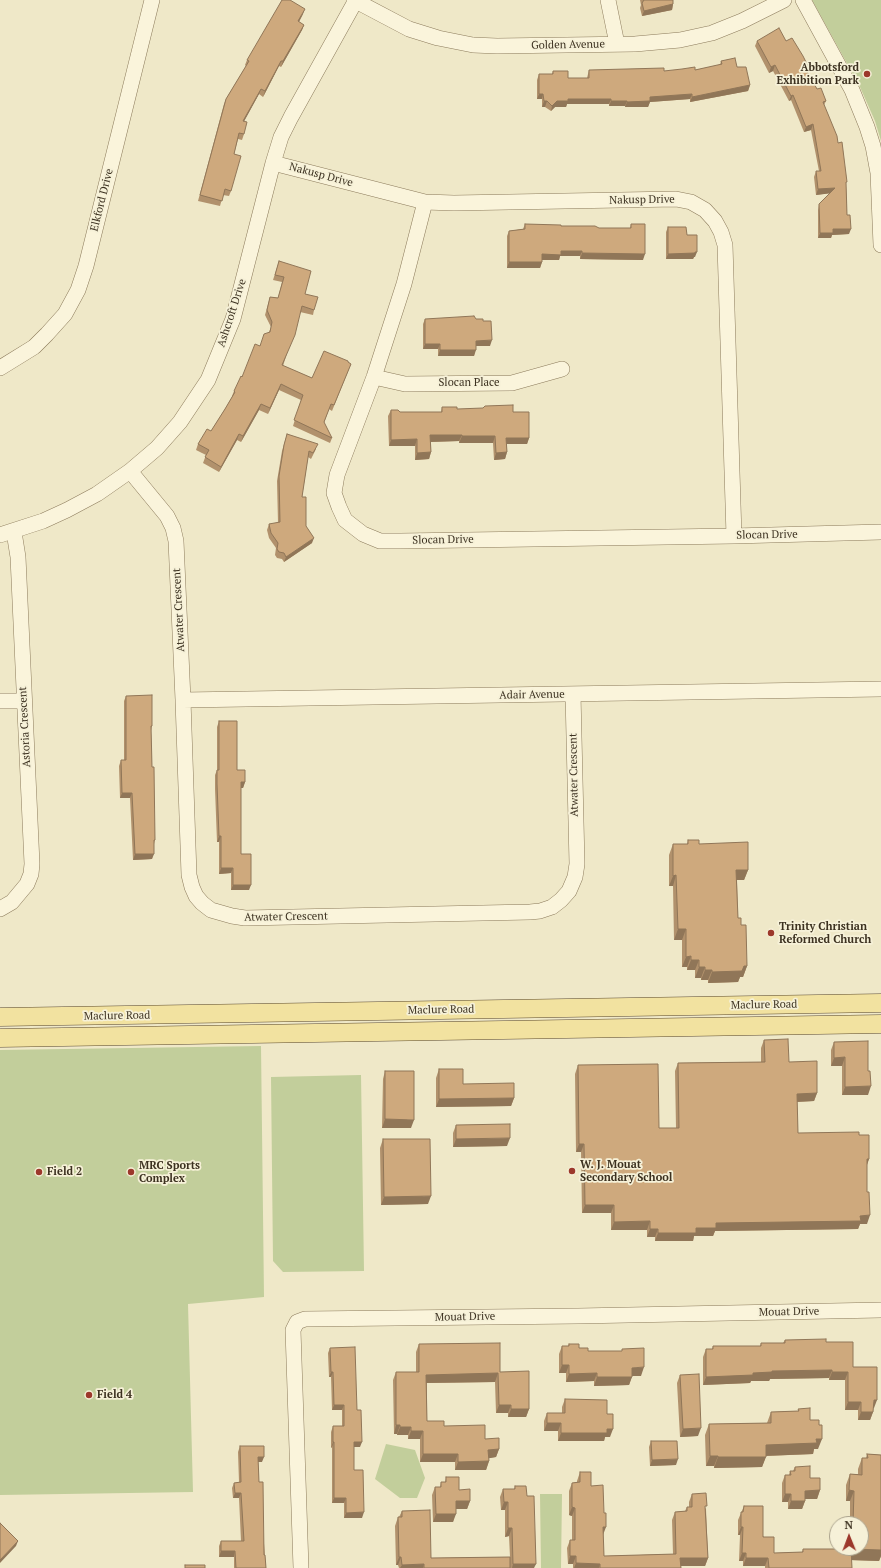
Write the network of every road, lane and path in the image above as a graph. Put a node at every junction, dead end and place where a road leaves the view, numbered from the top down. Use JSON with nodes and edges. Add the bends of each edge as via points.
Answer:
{"nodes":[{"id":1,"x":152,"y":0,"type":"edge"},
{"id":2,"x":355,"y":0,"type":"edge"},
{"id":3,"x":608,"y":0,"type":"edge"},
{"id":4,"x":784,"y":0,"type":"edge"},
{"id":5,"x":803,"y":0,"type":"edge"},
{"id":6,"x":617,"y":44,"type":"junction"},
{"id":7,"x":273,"y":163,"type":"junction"},
{"id":8,"x":425,"y":202,"type":"junction"},
{"id":9,"x":881,"y":245,"type":"edge"},
{"id":10,"x":0,"y":368,"type":"edge"},
{"id":11,"x":562,"y":369,"type":"dead end"},
{"id":12,"x":374,"y":377,"type":"junction"},
{"id":13,"x":130,"y":472,"type":"junction"},
{"id":14,"x":881,"y":532,"type":"edge"},
{"id":15,"x":7,"y":533,"type":"edge"},
{"id":16,"x":734,"y":536,"type":"junction"},
{"id":17,"x":881,"y":688,"type":"edge"},
{"id":18,"x":573,"y":694,"type":"junction"},
{"id":19,"x":183,"y":700,"type":"junction"},
{"id":20,"x":24,"y":701,"type":"junction"},
{"id":21,"x":0,"y":702,"type":"edge"},
{"id":22,"x":0,"y":909,"type":"edge"},
{"id":23,"x":881,"y":1003,"type":"edge"},
{"id":24,"x":0,"y":1018,"type":"edge"},
{"id":25,"x":881,"y":1024,"type":"edge"},
{"id":26,"x":0,"y":1038,"type":"edge"},
{"id":27,"x":881,"y":1310,"type":"edge"},
{"id":28,"x":301,"y":1568,"type":"edge"}],
"edges":[{"from":1,"to":10,"type":"street","name":"Elkford Drive","via":[[78,290],[65,314],[48,334],[34,347]]},
{"from":2,"to":6,"type":"street","name":"Golden Avenue","via":[[409,29],[473,45]]},
{"from":2,"to":7,"type":"street","name":"Ashcroft Drive","via":[[291,117]]},
{"from":3,"to":6,"type":"street"},
{"from":4,"to":6,"type":"street","name":"Golden Avenue","via":[[712,32],[680,40]]},
{"from":5,"to":9,"type":"street","via":[[852,90],[867,127],[878,173]]},
{"from":7,"to":8,"type":"street","name":"Nakusp Drive"},
{"from":7,"to":13,"type":"street","name":"Ashcroft Drive","via":[[233,319],[208,380],[180,422],[158,448]]},
{"from":8,"to":12,"type":"street","name":"Slocan Drive","via":[[404,284]]},
{"from":8,"to":16,"type":"street","name":"Nakusp Drive","via":[[676,199],[691,202],[705,210],[715,221],[725,245]]},
{"from":11,"to":12,"type":"street","name":"Slocan Place","via":[[512,383],[405,384]]},
{"from":12,"to":16,"type":"street","name":"Slocan Drive","via":[[337,475],[334,493],[345,520],[363,534],[380,541]]},
{"from":13,"to":15,"type":"street","name":"Ashcroft Drive","via":[[67,510]]},
{"from":13,"to":19,"type":"street","name":"Atwater Crescent","via":[[167,516],[173,528],[176,541]]},
{"from":14,"to":16,"type":"street","name":"Slocan Drive"},
{"from":15,"to":20,"type":"street","name":"Astoria Crescent","via":[[18,557]]},
{"from":17,"to":18,"type":"street","name":"Adair Avenue"},
{"from":18,"to":19,"type":"street","name":"Adair Avenue"},
{"from":18,"to":19,"type":"street","name":"Atwater Crescent","via":[[575,877],[569,891],[552,907],[530,912],[245,918],[212,910],[202,903],[192,887],[189,875]]},
{"from":20,"to":21,"type":"street"},
{"from":20,"to":22,"type":"street","name":"Astoria Crescent","via":[[31,874],[19,895]]},
{"from":23,"to":24,"type":"main road","name":"Maclure Road"},
{"from":25,"to":26,"type":"main road","name":"Maclure Road"},
{"from":27,"to":28,"type":"street","name":"Mouat Drive","via":[[305,1319],[297,1322],[293,1330]]}]}
